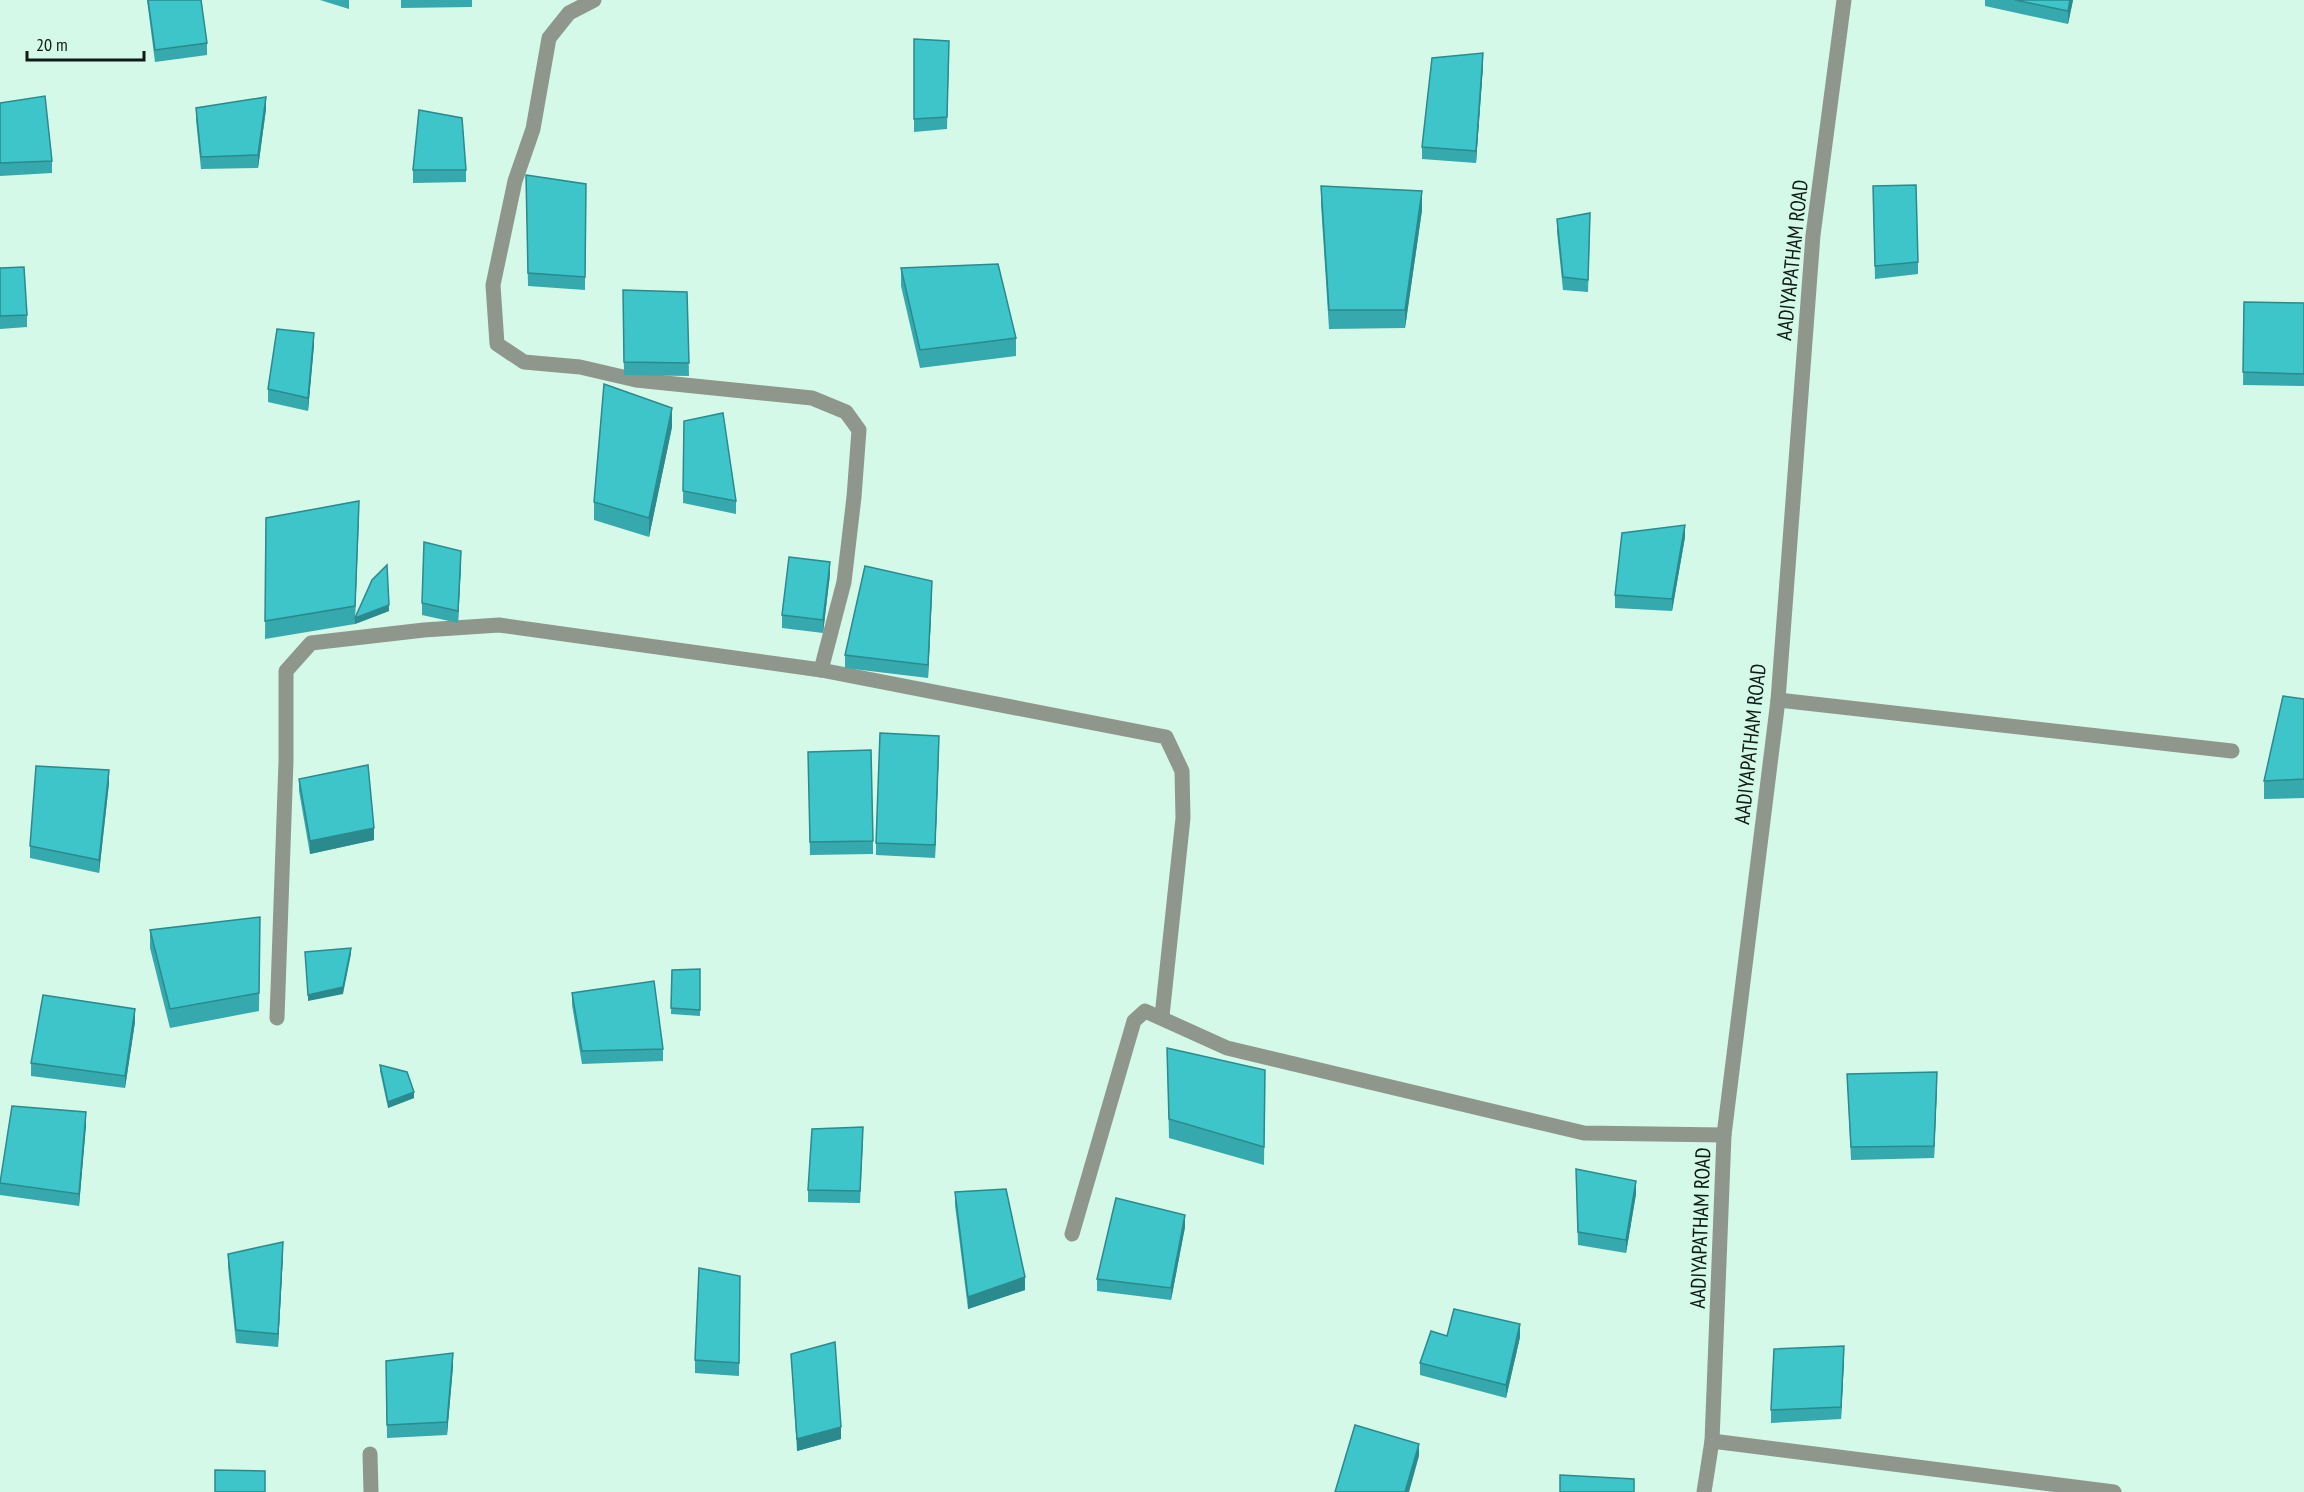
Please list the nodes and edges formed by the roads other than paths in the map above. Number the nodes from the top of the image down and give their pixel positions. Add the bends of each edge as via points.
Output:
1 (594, 0) edge
2 (1844, 0) edge
3 (821, 669) junction
4 (1778, 700) junction
5 (2232, 751) dead end
6 (1161, 1016) junction
7 (277, 1018) dead end
8 (1725, 1136) junction
9 (1072, 1233) dead end
10 (1712, 1441) junction
11 (370, 1454) dead end
12 (371, 1492) edge
13 (1704, 1492) edge
14 (2114, 1492) edge

1 - 3 street via 569,13 549,38 533,129 515,181 493,285 497,344 524,362 580,367 636,380 812,398 846,412 859,430 854,497 844,582
2 - 4 street, AADIYAPATHAM ROAD via 1813,236
3 - 6 street via 1166,737 1182,771 1183,818
3 - 7 street via 499,626 311,643 286,672
4 - 5 street
4 - 8 street, AADIYAPATHAM ROAD
6 - 8 street via 1227,1048 1584,1133
6 - 9 street via 1145,1011 1134,1021
8 - 10 street, AADIYAPATHAM ROAD
10 - 13 street, AADIYAPATHAM ROAD
10 - 14 street
11 - 12 street

